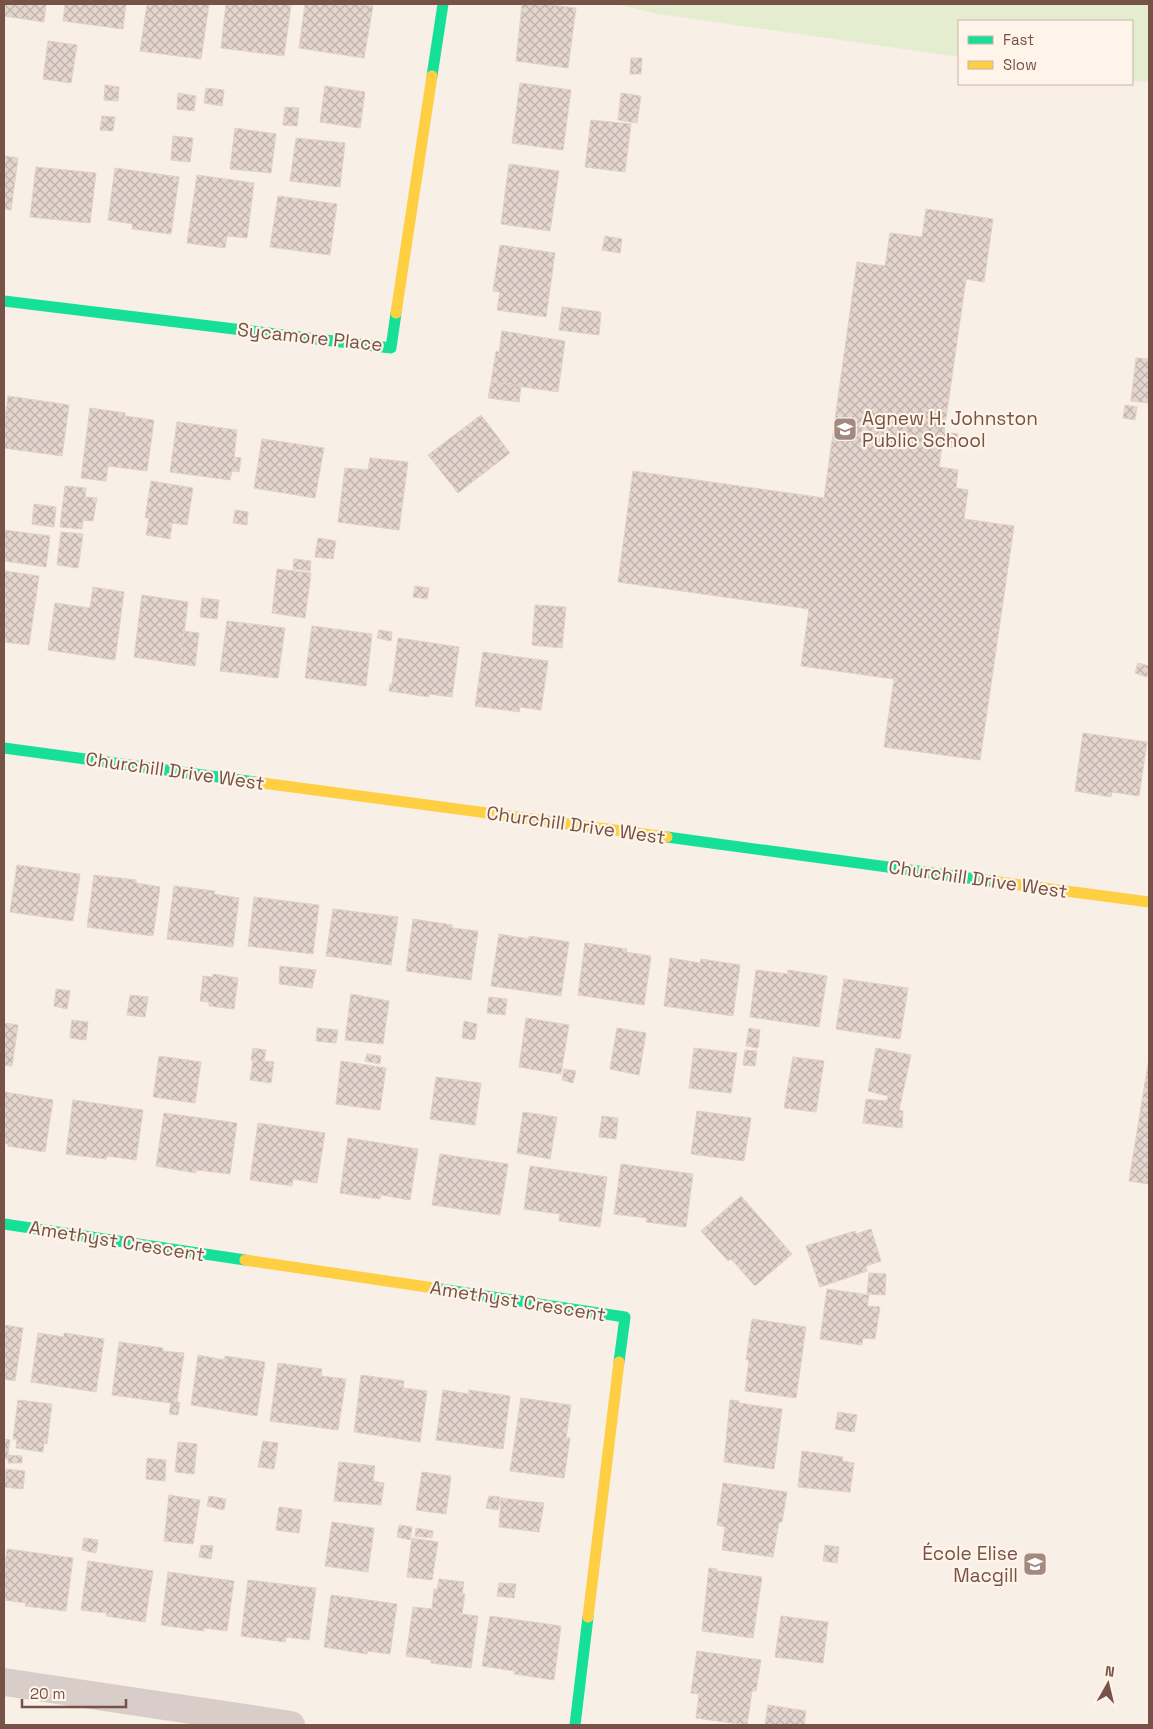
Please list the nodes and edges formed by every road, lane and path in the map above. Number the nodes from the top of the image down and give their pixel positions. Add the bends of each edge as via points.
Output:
1 (443, 4) edge
2 (4, 302) edge
3 (4, 748) edge
4 (1149, 902) edge
5 (4, 1224) edge
6 (4, 1682) edge
7 (291, 1725) edge
8 (575, 1725) edge

1 - 2 street, Sycamore Place via 391,348
3 - 4 street, Churchill Drive West
5 - 8 street, Amethyst Crescent via 625,1317
6 - 7 street

